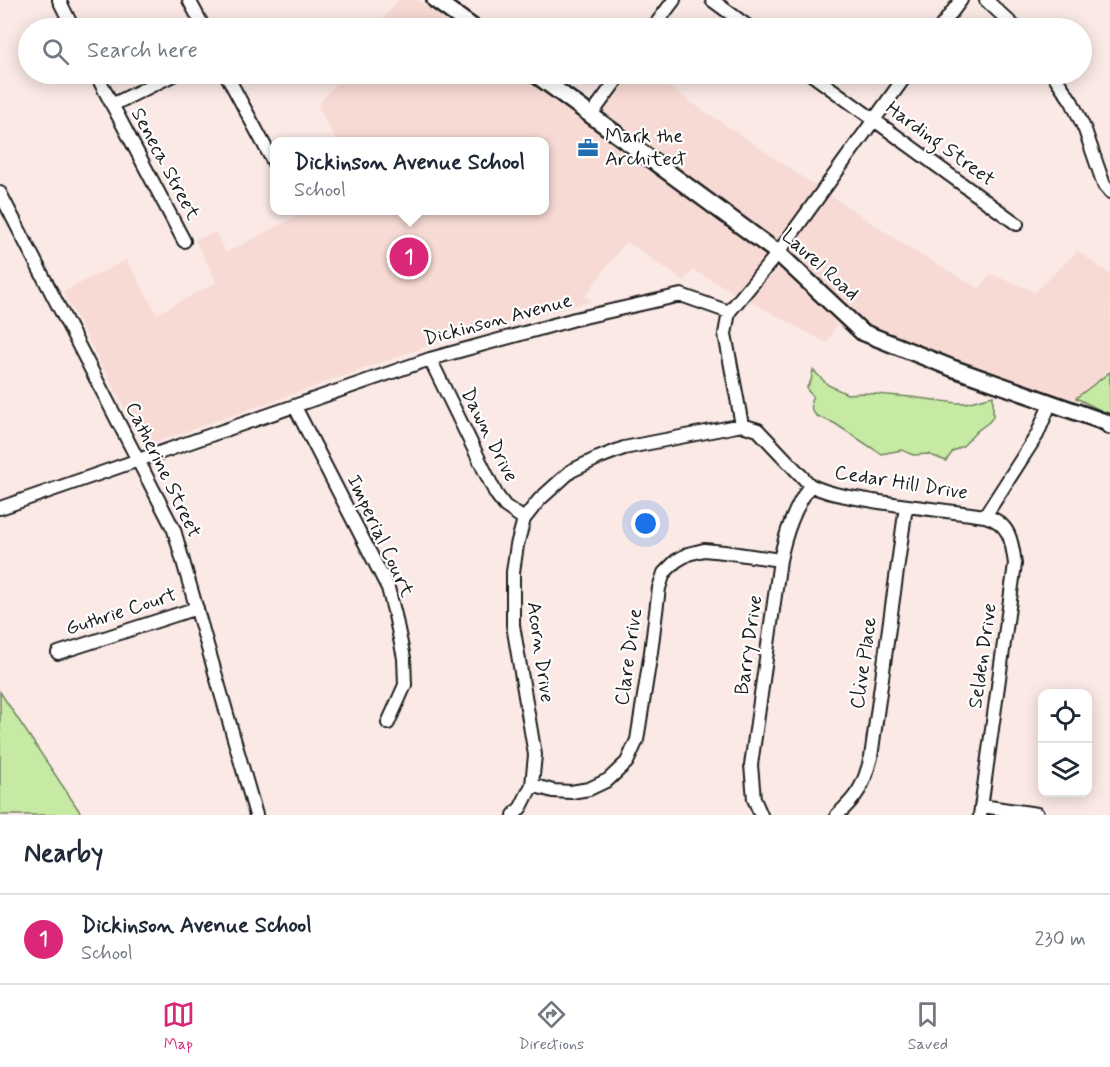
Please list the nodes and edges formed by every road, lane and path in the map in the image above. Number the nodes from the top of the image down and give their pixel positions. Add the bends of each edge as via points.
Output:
1 (59, 0) edge
2 (189, 0) edge
3 (435, 0) edge
4 (674, 0) edge
5 (712, 0) edge
6 (962, 0) edge
7 (986, 0) edge
8 (68, 18) edge
9 (199, 18) edge
10 (460, 18) edge
11 (660, 18) edge
12 (736, 18) edge
13 (948, 18) edge
14 (1005, 18) edge
15 (101, 84) edge
16 (155, 84) edge
17 (231, 84) edge
18 (549, 84) edge
19 (614, 84) edge
20 (825, 84) edge
21 (900, 84) edge
22 (1060, 84) edge
23 (112, 105) junction
24 (591, 115) junction
25 (874, 120) junction
26 (270, 156) edge
27 (1110, 192) edge
28 (0, 193) edge
29 (1017, 224) dead end
30 (184, 241) dead end
31 (778, 253) junction
32 (729, 312) junction
33 (430, 359) junction
34 (1050, 404) junction
35 (295, 407) junction
36 (742, 425) junction
37 (1110, 426) edge
38 (139, 460) junction
39 (810, 485) junction
40 (906, 506) junction
41 (0, 508) edge
42 (985, 516) junction
43 (525, 519) junction
44 (780, 560) junction
45 (197, 608) junction
46 (58, 653) dead end
47 (388, 723) dead end
48 (532, 784) junction
49 (981, 811) edge
50 (1037, 814) edge
51 (256, 815) edge
52 (514, 815) edge
53 (761, 815) edge
54 (837, 815) edge

1 - 8 street
2 - 9 street
3 - 10 main road
4 - 11 street
5 - 12 street
6 - 13 street
7 - 14 street
15 - 23 street, Seneca Street
16 - 23 street
17 - 26 street
18 - 24 main road, Laurel Road
19 - 24 street
20 - 25 street, Harding Street
21 - 25 street
22 - 27 street via 1072,102
23 - 30 street, Seneca Street
24 - 31 main road, Laurel Road
25 - 29 street, Harding Street
25 - 31 street
28 - 38 street, Catherine Street
31 - 32 street
31 - 34 main road, Laurel Road via 862,332
32 - 33 street, Dickinson Avenue via 681,295 593,314
32 - 36 street via 725,334
33 - 35 street, Dickinson Avenue
33 - 43 street, Dawn Drive via 496,494 505,506
34 - 37 main road, Laurel Road
34 - 42 street, Cedar Hill Drive via 1037,435
35 - 38 street, Dickinson Avenue
35 - 47 street, Imperial Court via 388,588 404,658 405,685
36 - 39 street, Cedar Hill Drive via 758,430
36 - 43 street, Acorn Drive via 624,448 598,458 571,471 539,500
38 - 41 street, Dickinson Avenue
38 - 45 street, Catherine Street via 174,530
39 - 40 street, Cedar Hill Drive via 833,494
39 - 44 street, Barry Drive via 785,536
40 - 42 street, Cedar Hill Drive
40 - 54 street, Clive Place via 866,778
42 - 49 street, Selden Drive via 997,519 1009,535 1015,564
43 - 48 street, Acorn Drive via 513,572 513,625 535,755
44 - 48 street, Clare Drive via 704,550 676,561 664,573 659,588 636,740 627,762 608,780 589,789 553,791
44 - 53 street, Barry Drive via 751,765 754,799
45 - 46 street, Guthrie Court
45 - 51 street, Catherine Street
48 - 52 street, Acorn Drive
49 - 50 street

